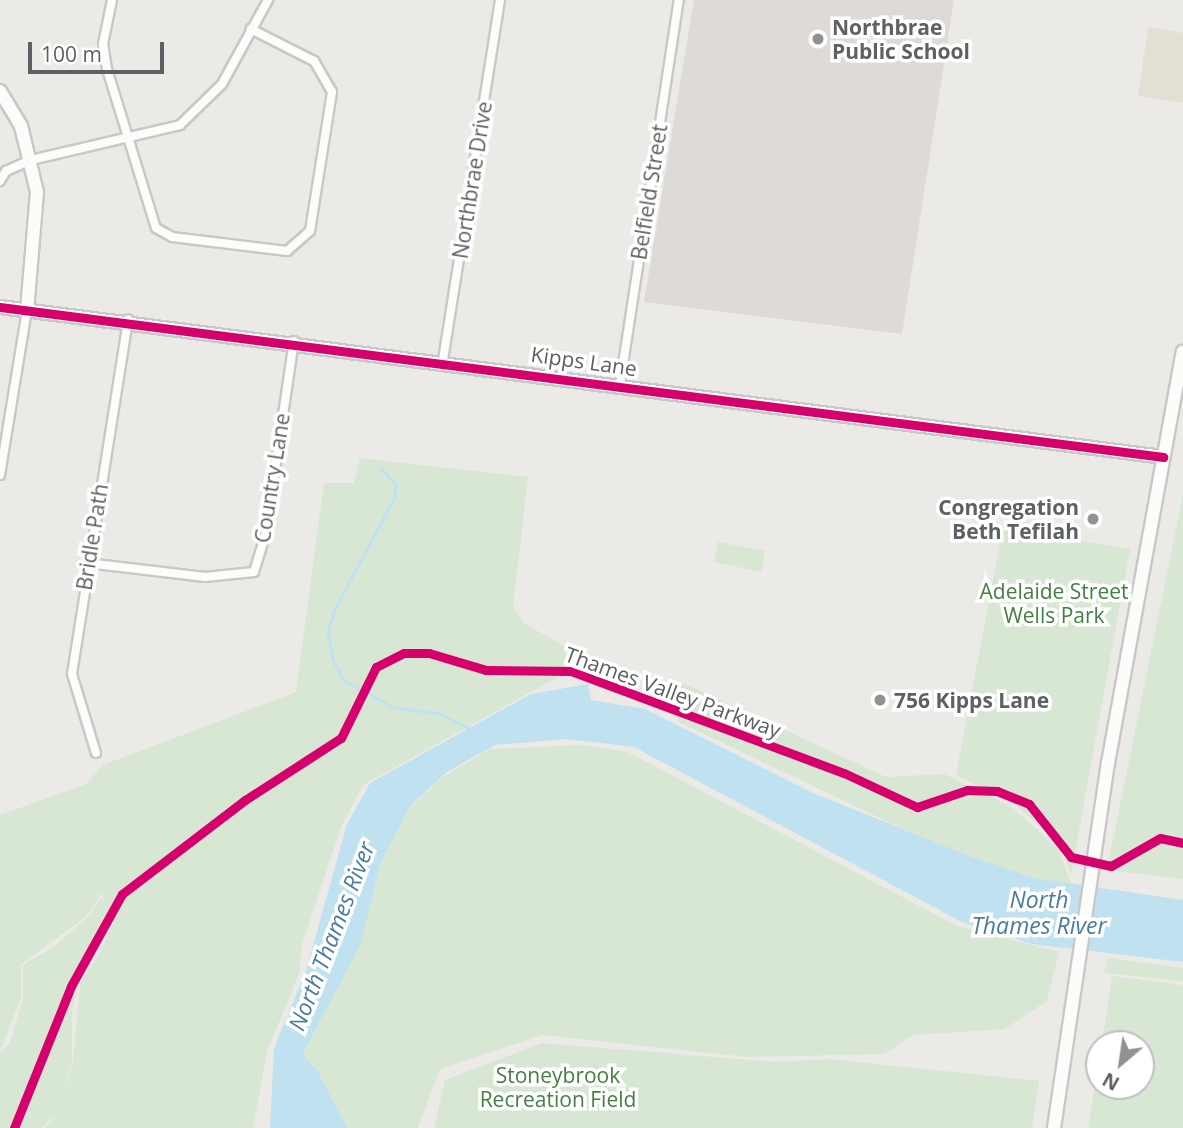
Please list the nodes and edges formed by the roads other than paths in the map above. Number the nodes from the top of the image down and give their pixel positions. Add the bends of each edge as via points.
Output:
1 (112, 0) edge
2 (268, 0) edge
3 (500, 0) edge
4 (679, 0) edge
5 (251, 29) junction
6 (0, 91) edge
7 (125, 139) junction
8 (32, 160) junction
9 (0, 181) edge
10 (0, 307) edge
11 (27, 310) junction
12 (128, 319) junction
13 (294, 341) junction
14 (1183, 352) edge
15 (443, 360) junction
16 (620, 384) junction
17 (1163, 457) junction
18 (0, 475) edge
19 (87, 563) junction
20 (96, 753) dead end
21 (1054, 1128) edge

1 - 7 street via 103,44
2 - 5 street
3 - 15 street, Northbrae Drive
4 - 16 street, Belfield Street
5 - 7 street via 205,106 180,125
5 - 7 street via 314,61 332,92 310,231 303,242 287,251 172,237 156,228
6 - 8 street
7 - 8 street
8 - 9 street via 6,171
8 - 11 street via 37,223
10 - 11 street, Kipps Lane
11 - 12 street, Kipps Lane
11 - 18 street
12 - 13 street, Kipps Lane
12 - 19 street, Bridle Path
13 - 15 street, Kipps Lane
13 - 19 street, Country Lane via 265,537 254,572 205,577
14 - 17 street
15 - 16 street, Kipps Lane
16 - 17 street, Kipps Lane
17 - 21 street via 1097,841
19 - 20 street, Bridle Path via 72,680

